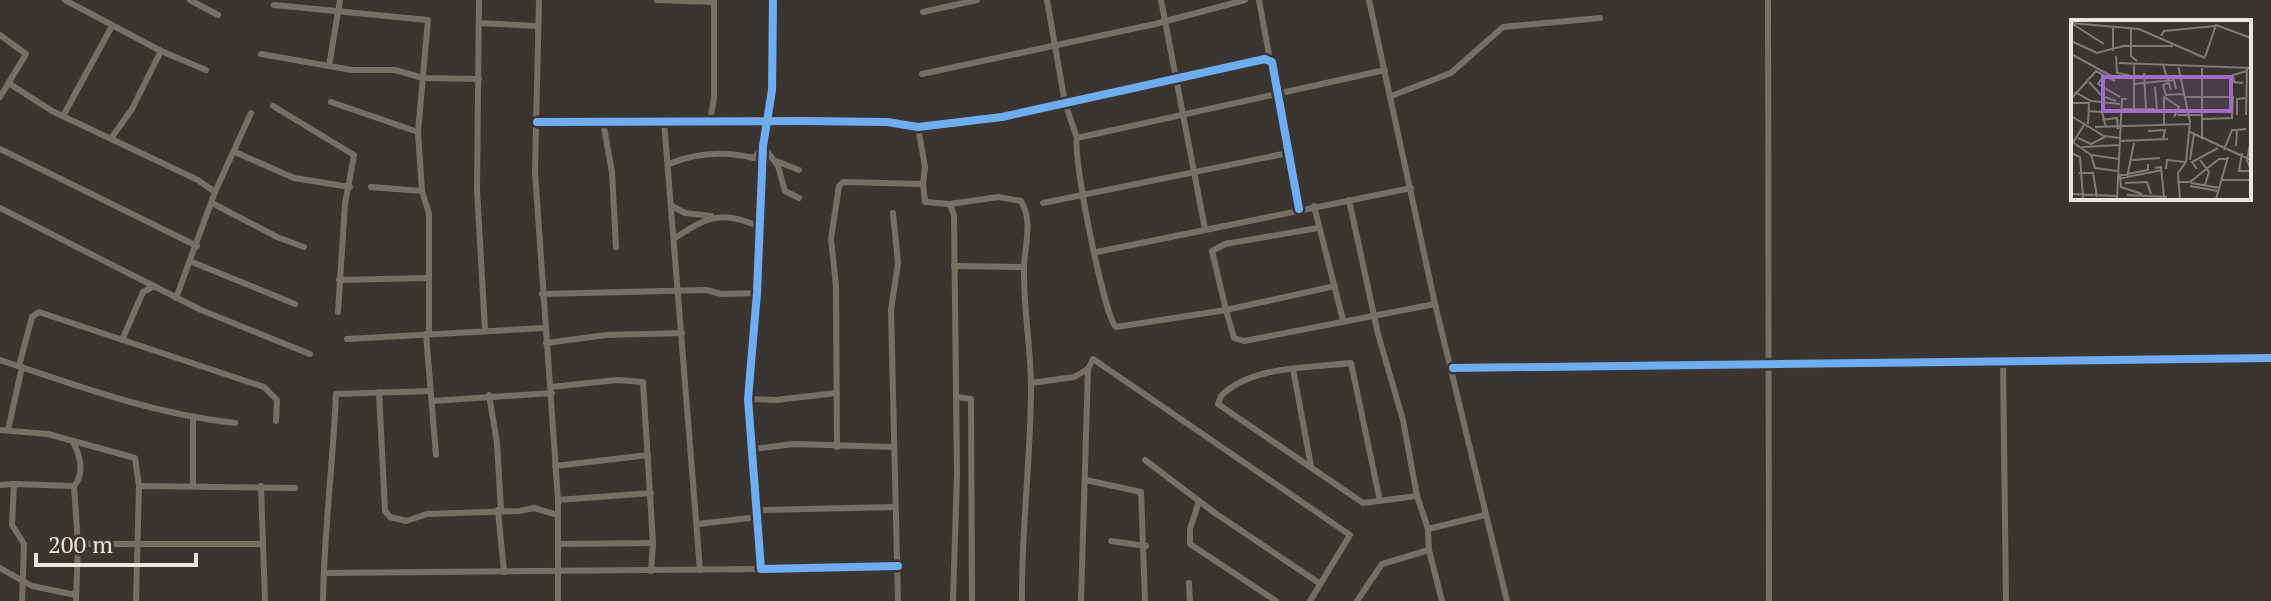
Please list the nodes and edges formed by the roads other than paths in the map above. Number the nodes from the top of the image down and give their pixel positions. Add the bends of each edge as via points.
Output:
1 (65, 0) edge
2 (190, 0) edge
3 (340, 0) edge
4 (479, 0) edge
5 (539, 0) edge
6 (657, 0) edge
7 (773, 0) edge
8 (977, 0) edge
9 (1047, 0) edge
10 (1161, 0) edge
11 (1245, 0) edge
12 (1259, 0) edge
13 (1369, 0) edge
14 (1768, 0) edge
15 (714, 1) edge
16 (274, 5) dead end
17 (339, 10) junction
18 (923, 12) dead end
19 (218, 15) dead end
20 (1600, 18) dead end
21 (1166, 21) junction
22 (479, 23) junction
23 (112, 26) junction
24 (538, 26) junction
25 (0, 35) edge
26 (1055, 45) junction
27 (161, 51) junction
28 (261, 54) dead end
29 (1270, 60) junction
30 (329, 66) junction
31 (206, 70) dead end
32 (1385, 70) junction
33 (922, 74) dead end
34 (423, 78) junction
35 (479, 79) junction
36 (1176, 79) junction
37 (10, 84) junction
38 (1278, 92) junction
39 (1391, 96) junction
40 (0, 97) edge
41 (331, 102) dead end
42 (1065, 103) junction
43 (273, 106) dead end
44 (251, 113) dead end
45 (1183, 113) junction
46 (63, 116) junction
47 (664, 121) junction
48 (710, 121) junction
49 (767, 121) junction
50 (537, 122) junction
51 (603, 122) junction
52 (918, 127) junction
53 (418, 132) junction
54 (112, 137) junction
55 (1077, 138) junction
56 (763, 146) junction
57 (0, 149) edge
58 (235, 152) junction
59 (1288, 153) junction
60 (773, 158) junction
61 (669, 164) junction
62 (799, 170) dead end
63 (1193, 170) junction
64 (923, 184) junction
65 (350, 187) junction
66 (371, 187) dead end
67 (1411, 188) junction
68 (422, 191) junction
69 (215, 192) junction
70 (1082, 193) junction
71 (799, 198) dead end
72 (1349, 200) junction
73 (212, 203) junction
74 (1043, 203) dead end
75 (950, 204) junction
76 (672, 206) junction
77 (1314, 206) junction
78 (0, 208) edge
79 (1299, 209) junction
80 (893, 213) dead end
81 (714, 217) junction
82 (760, 227) junction
83 (1318, 228) junction
84 (1205, 229) junction
85 (675, 238) junction
86 (197, 246) junction
87 (304, 247) dead end
88 (616, 247) dead end
89 (1097, 252) junction
90 (192, 262) junction
91 (954, 266) junction
92 (1024, 267) junction
93 (426, 278) junction
94 (339, 280) junction
95 (154, 286) junction
96 (1335, 286) junction
97 (678, 291) junction
98 (757, 293) junction
99 (542, 294) junction
100 (176, 298) junction
101 (295, 304) dead end
102 (1435, 304) junction
103 (1226, 310) junction
104 (338, 312) dead end
105 (1375, 313) junction
106 (1343, 320) junction
107 (544, 328) junction
108 (485, 330) junction
109 (682, 333) junction
110 (427, 334) junction
111 (347, 339) dead end
112 (122, 340) junction
113 (546, 343) junction
114 (310, 354) dead end
115 (2271, 358) edge
116 (0, 360) edge
117 (2003, 361) junction
118 (1770, 363) junction
119 (20, 367) junction
120 (1453, 368) junction
121 (1088, 369) junction
122 (1293, 369) junction
123 (1031, 383) junction
124 (552, 390) junction
125 (430, 391) junction
126 (379, 392) junction
127 (837, 393) junction
128 (489, 395) junction
129 (956, 397) junction
130 (748, 399) junction
131 (432, 401) junction
132 (193, 418) junction
133 (276, 421) dead end
134 (235, 423) dead end
135 (4, 430) edge
136 (73, 442) junction
137 (837, 447) junction
138 (894, 447) junction
139 (753, 449) junction
140 (436, 455) dead end
141 (648, 455) junction
142 (1145, 460) dead end
143 (555, 466) junction
144 (1311, 466) junction
145 (1086, 480) junction
146 (14, 484) junction
147 (193, 484) junction
148 (0, 485) edge
149 (74, 486) junction
150 (139, 486) junction
151 (261, 486) junction
152 (295, 488) dead end
153 (651, 493) junction
154 (1417, 496) junction
155 (558, 500) junction
156 (1199, 501) junction
157 (1380, 501) junction
158 (895, 507) junction
159 (500, 510) junction
160 (757, 513) junction
161 (558, 515) junction
162 (1485, 515) junction
163 (698, 524) junction
164 (1428, 529) junction
165 (1111, 541) dead end
166 (137, 543) junction
167 (653, 543) junction
168 (78, 544) junction
169 (263, 544) junction
170 (560, 544) junction
171 (1146, 546) junction
172 (1429, 550) junction
173 (898, 566) junction
174 (0, 568) edge
175 (761, 569) junction
176 (700, 570) junction
177 (651, 571) junction
178 (504, 572) junction
179 (558, 572) junction
180 (324, 573) junction
181 (21, 577) junction
182 (1189, 583) dead end
183 (1319, 583) junction
184 (76, 598) edge
185 (22, 601) edge
186 (136, 601) edge
187 (265, 601) edge
188 (323, 601) edge
189 (558, 601) edge
190 (898, 601) edge
191 (953, 601) edge
192 (972, 601) edge
193 (1022, 601) edge
194 (1081, 601) edge
195 (1145, 601) edge
196 (1190, 601) edge
197 (1276, 601) edge
198 (1310, 601) edge
199 (1357, 601) edge
200 (1442, 601) edge
201 (1507, 601) edge
202 (1769, 601) edge
203 (2006, 601) edge

1 - 23 street
2 - 19 street
3 - 17 street
4 - 22 street
5 - 24 street
6 - 15 street
7 - 49 street
8 - 18 street
9 - 26 street
10 - 21 street
11 - 21 street
12 - 29 street
13 - 32 street
14 - 118 street
15 - 48 street
16 - 17 street
17 - 30 street
17 - 34 street via 428,20
20 - 39 street via 1503,27 1451,73
21 - 26 street
21 - 36 street
22 - 24 street
22 - 35 street
23 - 27 street
23 - 46 street
24 - 50 street
25 - 37 street via 26,54
26 - 33 street
26 - 42 street
27 - 31 street
27 - 54 street
28 - 30 street
29 - 36 street
29 - 38 street
30 - 34 street via 395,70
32 - 38 street
32 - 39 street
34 - 35 street
34 - 53 street
35 - 108 street via 477,189
36 - 42 street
36 - 45 street
37 - 40 street
37 - 46 street
38 - 45 street
38 - 59 street
39 - 67 street
41 - 53 street
42 - 52 street
42 - 55 street
43 - 65 street via 352,152
44 - 58 street
45 - 55 street
45 - 63 street
46 - 54 street
47 - 48 street
47 - 51 street
47 - 61 street
48 - 49 street
49 - 52 street
49 - 56 street
50 - 51 street
50 - 99 street
51 - 88 street
52 - 64 street
53 - 68 street
54 - 69 street
55 - 70 street
56 - 60 street
56 - 61 street via 754,158 729,152
56 - 82 street
57 - 86 street
58 - 65 street via 294,178
58 - 69 street
59 - 63 street
59 - 79 street
60 - 62 street
60 - 71 street via 785,191
61 - 76 street
63 - 70 street
63 - 84 street
64 - 75 street via 925,202
64 - 127 street via 839,186 831,239
65 - 94 street
66 - 68 street
67 - 72 street
67 - 102 street
68 - 93 street via 429,214
69 - 73 street
70 - 74 street
70 - 89 street
72 - 77 street
72 - 105 street
73 - 86 street
73 - 87 street
75 - 91 street
75 - 92 street via 998,197 1021,201 1027,219
76 - 81 street
76 - 85 street
77 - 79 street
77 - 83 street
78 - 95 street
79 - 84 street
80 - 138 street via 898,263 891,310
81 - 82 street via 738,218
81 - 85 street
82 - 98 street
83 - 96 street
83 - 103 street via 1225,244 1212,251
84 - 89 street
85 - 97 street
86 - 90 street
89 - 103 street via 1109,319 1116,327
90 - 100 street
90 - 101 street
91 - 92 street
91 - 129 street
92 - 123 street
93 - 94 street
93 - 110 street
94 - 104 street
95 - 100 street
95 - 112 street via 143,292
96 - 103 street
96 - 106 street
97 - 98 street
97 - 99 street
97 - 109 street
98 - 130 street
99 - 107 street
100 - 114 street
102 - 105 street
102 - 120 street
103 - 106 street via 1234,338 1244,341
105 - 106 street
105 - 154 street
107 - 108 street
107 - 113 street
108 - 110 street
109 - 113 street
109 - 163 street
110 - 111 street
110 - 125 street
112 - 119 street via 39,312 32,317
112 - 133 street via 270,390 277,400
113 - 124 street
115 - 117 street
116 - 119 street
117 - 118 street
117 - 203 street
118 - 120 street
118 - 202 street
119 - 132 street via 123,402
119 - 135 street
120 - 162 street
121 - 123 street via 1074,377
121 - 145 street
121 - 183 street via 1096,359 1350,535
122 - 144 street
122 - 144 street via 1233,386 1218,404
122 - 157 street via 1351,363
123 - 193 street
124 - 128 street
124 - 141 street via 617,380 643,382
124 - 143 street
125 - 126 street
125 - 131 street
126 - 159 street via 387,515 406,521 427,514
126 - 180 street via 336,394
127 - 130 street
127 - 137 street
128 - 131 street
128 - 159 street
129 - 191 street
129 - 192 street via 971,399
130 - 139 street
131 - 140 street
132 - 134 street
132 - 147 street
135 - 136 street
136 - 149 street via 80,464
136 - 150 street via 135,458
137 - 138 street
137 - 139 street via 794,444
138 - 158 street
139 - 160 street
141 - 143 street
141 - 153 street
142 - 156 street
143 - 155 street
144 - 157 street via 1363,503
145 - 171 street via 1141,492
145 - 194 street
146 - 148 street
146 - 149 street
146 - 181 street via 12,525 24,544
147 - 150 street
147 - 151 street
149 - 168 street
150 - 166 street
151 - 152 street
151 - 169 street
153 - 155 street
153 - 167 street
154 - 157 street
154 - 164 street
155 - 161 street
156 - 183 street
156 - 197 street via 1190,544
158 - 160 street
158 - 173 street
159 - 161 street via 534,508
159 - 178 street
160 - 163 street
160 - 175 street
161 - 170 street
162 - 164 street
162 - 201 street
163 - 176 street
164 - 172 street
165 - 171 street
166 - 168 street
166 - 169 street
166 - 186 street
167 - 170 street
167 - 177 street
168 - 184 street
169 - 187 street
170 - 179 street
171 - 195 street
172 - 199 street via 1382,564
172 - 200 street
173 - 175 street
173 - 190 street
174 - 181 street
175 - 176 street
176 - 177 street
177 - 179 street
178 - 179 street
178 - 180 street
179 - 189 street
180 - 188 street
181 - 184 street via 32,586
181 - 185 street
182 - 196 street
183 - 198 street

